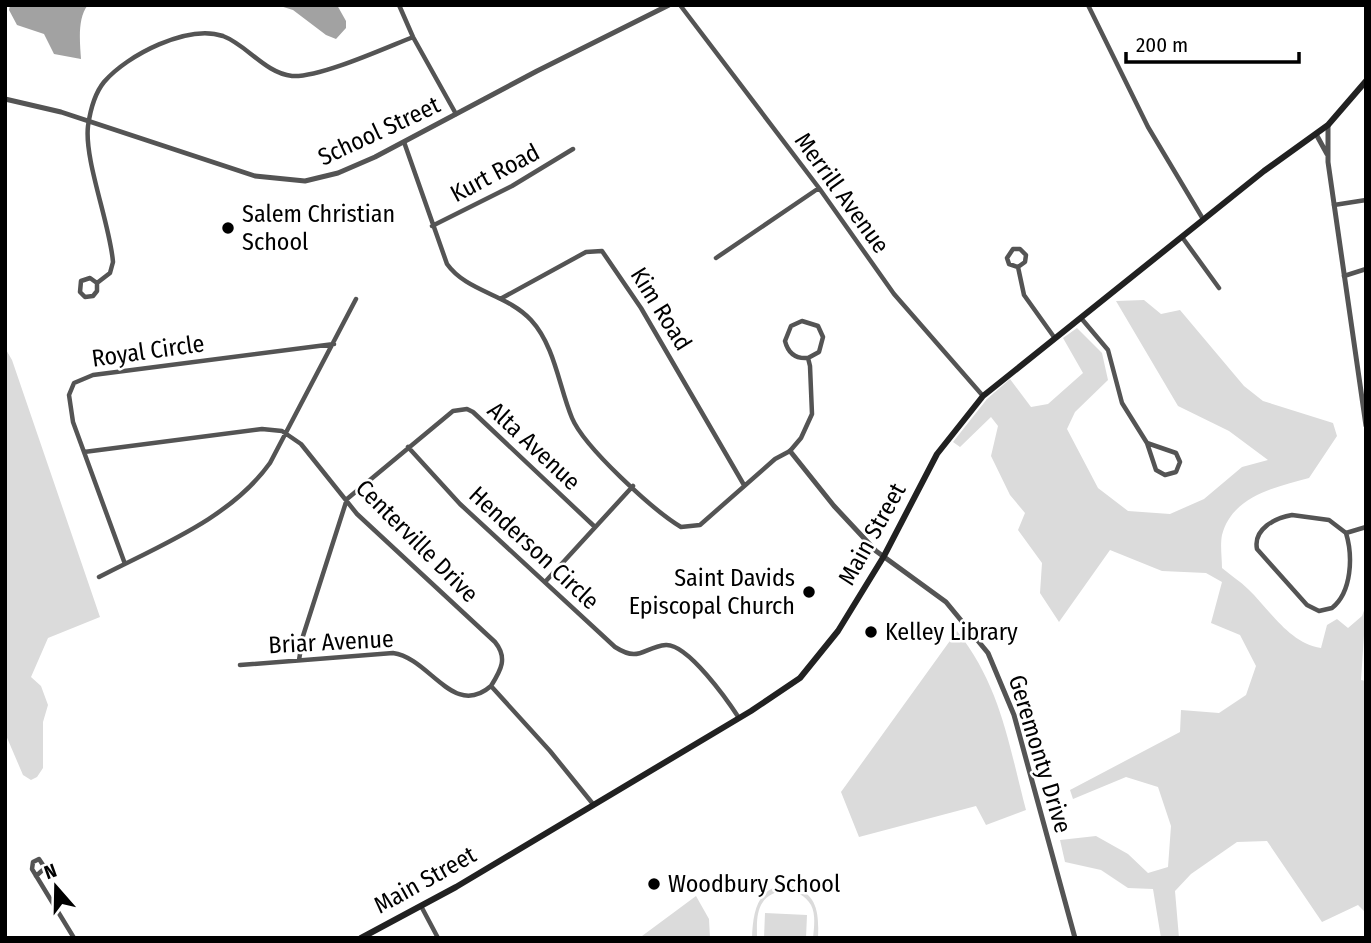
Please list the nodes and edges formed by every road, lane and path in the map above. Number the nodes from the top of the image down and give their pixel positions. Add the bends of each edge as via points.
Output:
1 (399, 5) edge
2 (669, 5) edge
3 (680, 5) edge
4 (1088, 5) edge
5 (413, 37) junction
6 (1366, 81) edge
7 (5, 99) edge
8 (456, 114) junction
9 (89, 121) junction
10 (1328, 125) junction
11 (1316, 134) junction
12 (404, 142) junction
13 (573, 149) dead end
14 (1327, 154) junction
15 (819, 188) junction
16 (1366, 200) edge
17 (1334, 205) junction
18 (1203, 219) junction
19 (432, 226) junction
20 (1181, 236) junction
21 (716, 258) dead end
22 (1018, 267) junction
23 (1366, 269) edge
24 (1343, 277) junction
25 (97, 283) junction
26 (1219, 288) dead end
27 (502, 298) junction
28 (356, 299) dead end
29 (1080, 316) junction
30 (1054, 337) junction
31 (334, 344) junction
32 (808, 358) junction
33 (983, 396) junction
34 (1366, 426) edge
35 (286, 433) junction
36 (1147, 443) junction
37 (408, 447) junction
38 (790, 451) junction
39 (84, 452) junction
40 (744, 485) junction
41 (633, 486) junction
42 (347, 499) junction
43 (595, 527) junction
44 (1366, 527) edge
45 (1346, 533) junction
46 (884, 556) junction
47 (125, 564) junction
48 (99, 577) dead end
49 (545, 582) junction
50 (299, 660) junction
51 (240, 665) dead end
52 (491, 686) junction
53 (739, 718) junction
54 (593, 804) junction
55 (36, 876) dead end
56 (421, 906) junction
57 (74, 938) edge
58 (361, 938) edge
59 (439, 938) edge
60 (1075, 938) edge

1 - 5 street
2 - 8 street, School Street
3 - 15 street, Merrill Avenue
4 - 18 street via 1148,127
5 - 8 street
5 - 9 street via 292,76 276,71 222,36 186,33 112,74 98,91
6 - 10 main road, Main Street
7 - 9 street, School Street
8 - 12 street, School Street
9 - 12 street, School Street via 236,171 282,181 328,177
9 - 25 street via 113,259 110,273
10 - 11 main road, Main Street
10 - 14 street
11 - 14 street
11 - 18 main road, Main Street
12 - 19 street
13 - 19 street, Kurt Road
14 - 17 street
15 - 21 street
15 - 33 street, Merrill Avenue via 894,294
16 - 17 street
17 - 24 street
18 - 20 main road, Main Street
19 - 27 street via 451,270
20 - 26 street
20 - 29 main road, Main Street
22 - 22 street via 1026,256 1020,248 1013,248 1007,262
22 - 30 street via 1024,295
23 - 24 street
24 - 34 street
25 - 25 street via 84,279 80,292 93,296
27 - 40 street, Kim Road via 586,252 602,251 641,308
27 - 41 street via 524,313 541,334 580,435
28 - 31 street
29 - 30 main road, Main Street
29 - 36 street via 1108,350 1122,403
30 - 33 main road, Main Street
31 - 35 street
31 - 39 street, Royal Circle via 80,379 70,389 69,402
32 - 32 street via 793,355 785,341 789,329 802,321 818,326 824,337 819,352
32 - 38 street via 811,420
33 - 46 main road, Main Street via 937,454
35 - 39 street via 254,429
35 - 42 street, Centerville Drive via 306,449
35 - 47 street via 270,464 245,495
36 - 36 street via 1176,453 1180,462 1176,472 1167,476 1158,472
37 - 42 street, Alta Avenue
37 - 43 street, Alta Avenue via 453,411 467,409
37 - 49 street, Henderson Circle via 460,504
38 - 40 street
38 - 46 street, Geremonty Drive via 834,506
39 - 47 street, Royal Circle
40 - 41 street via 707,519 687,528 676,524
41 - 43 street
42 - 50 street
42 - 52 street, Centerville Drive via 422,578 495,642 503,663
43 - 49 street
44 - 45 street
45 - 45 street via 1329,520 1292,515 1266,526 1255,545 1303,601 1323,611 1342,596 1350,561
46 - 53 main road, Main Street via 814,664 790,686
46 - 60 street, Geremonty Drive via 956,612 998,670
47 - 48 street
49 - 53 street, Henderson Circle via 626,654 640,655 665,645 678,648
50 - 51 street, Briar Avenue
50 - 52 street, Briar Avenue via 398,654 416,660 446,688 462,696 474,697
52 - 54 street
53 - 54 main road, Main Street
54 - 56 main road, Main Street
55 - 57 street
56 - 58 main road, Main Street
56 - 59 street

